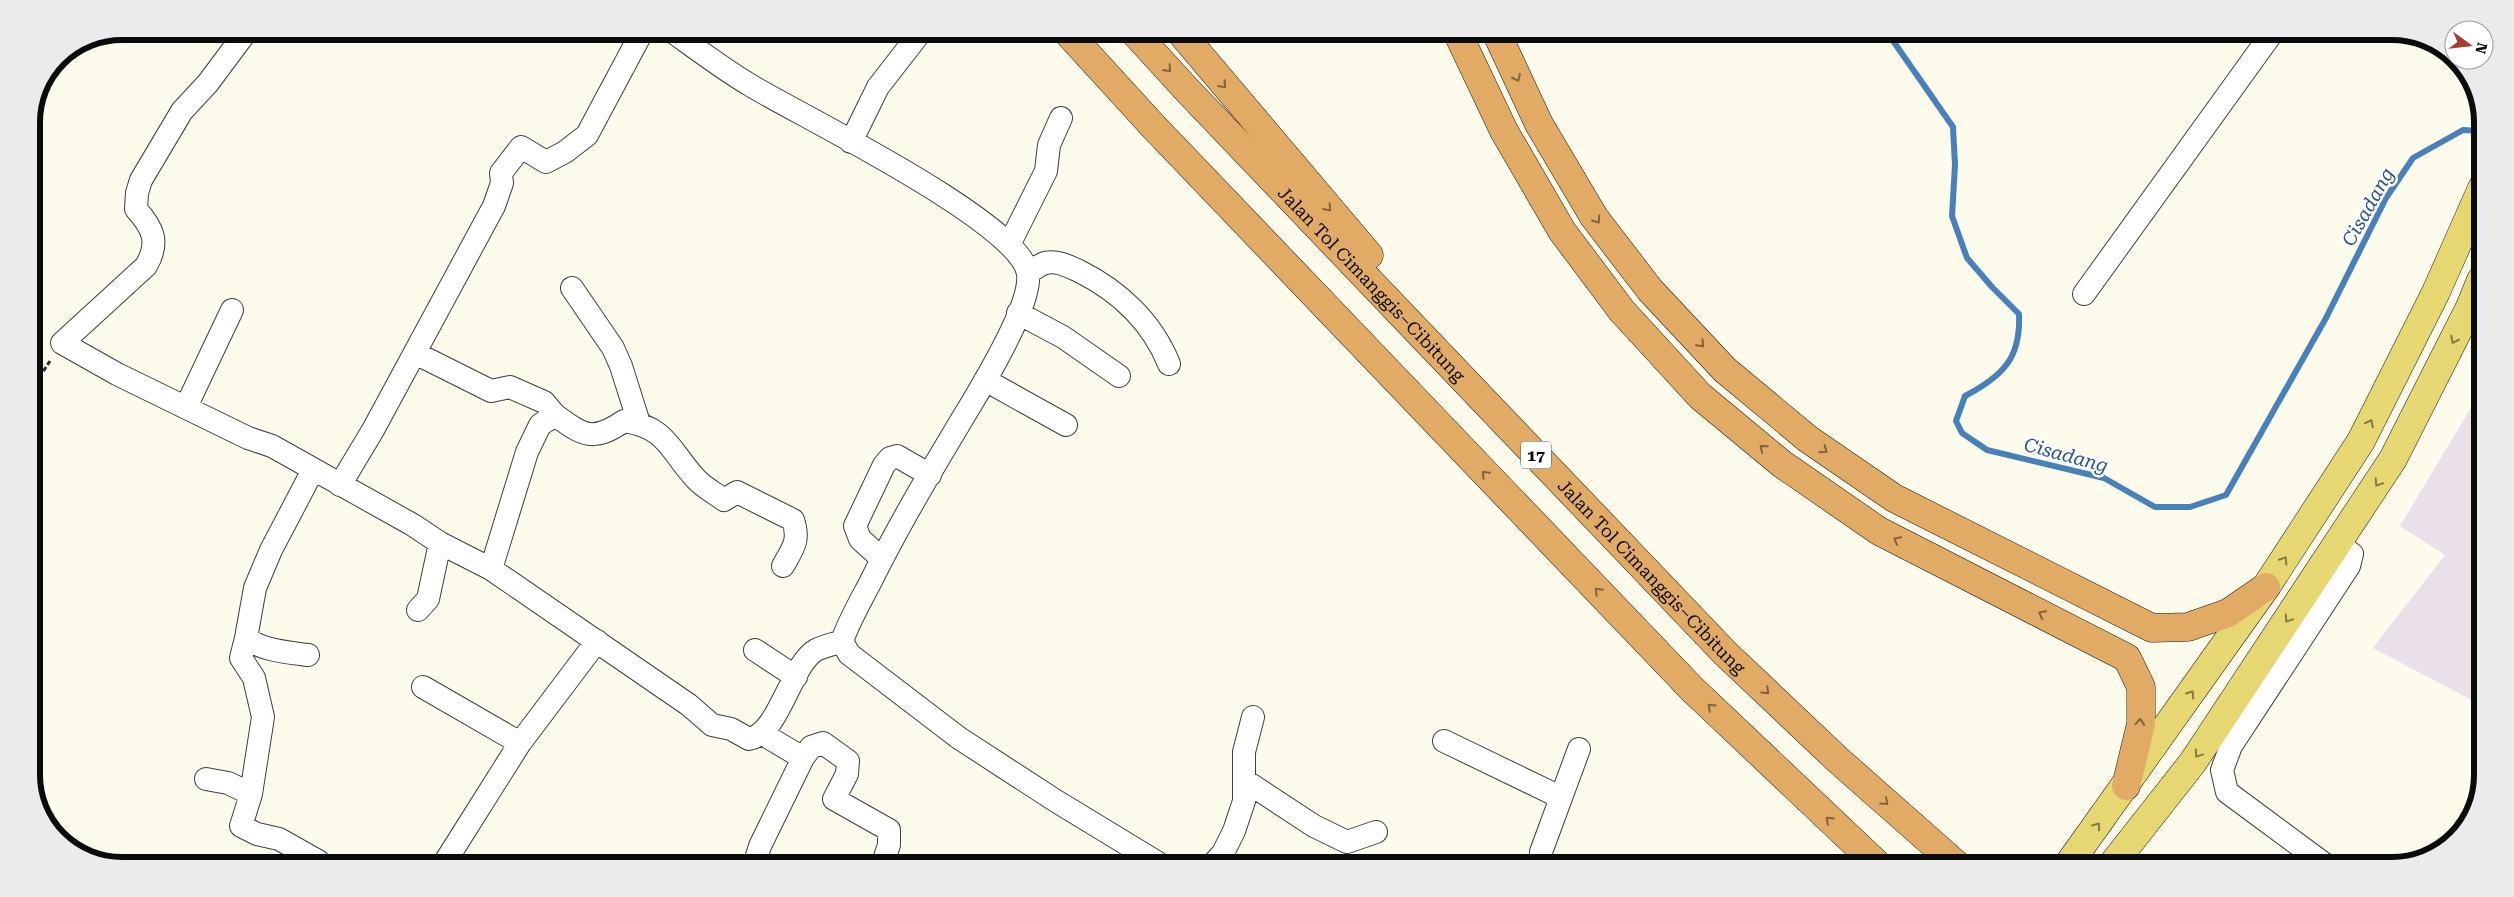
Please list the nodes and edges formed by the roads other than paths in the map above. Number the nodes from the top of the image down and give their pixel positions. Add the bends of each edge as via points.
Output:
1 (240, 40) edge
2 (638, 40) edge
3 (684, 40) edge
4 (915, 40) edge
5 (1074, 40) edge
6 (1143, 40) edge
7 (1187, 40) edge
8 (1461, 40) edge
9 (1500, 40) edge
10 (2267, 40) edge
11 (1061, 118) dead end
12 (851, 142) junction
13 (2474, 206) edge
14 (1010, 243) junction
15 (1028, 273) junction
16 (572, 288) dead end
17 (2084, 294) dead end
18 (2474, 299) edge
19 (232, 310) dead end
20 (1018, 312) junction
21 (414, 353) junction
22 (1169, 364) dead end
23 (1119, 376) dead end
24 (985, 380) junction
25 (186, 407) junction
26 (555, 415) junction
27 (639, 423) junction
28 (1066, 425) dead end
29 (313, 470) junction
30 (930, 475) junction
31 (340, 485) junction
32 (1570, 490) junction
33 (440, 543) junction
34 (2338, 544) junction
35 (882, 559) junction
36 (783, 566) dead end
37 (490, 569) junction
38 (2266, 587) junction
39 (418, 610) dead end
40 (246, 638) junction
41 (597, 640) junction
42 (842, 641) junction
43 (755, 650) dead end
44 (308, 655) dead end
45 (796, 677) junction
46 (424, 687) dead end
47 (1253, 717) dead end
48 (761, 733) junction
49 (1444, 741) dead end
50 (520, 743) junction
51 (1579, 749) dead end
52 (803, 758) junction
53 (206, 779) dead end
54 (1244, 780) junction
55 (2126, 786) junction
56 (250, 794) junction
57 (1560, 797) junction
58 (1376, 832) dead end
59 (310, 857) edge
60 (449, 857) edge
61 (757, 857) edge
62 (884, 857) edge
63 (1148, 857) edge
64 (1219, 857) edge
65 (1541, 857) edge
66 (1870, 857) edge
67 (1947, 857) edge
68 (2074, 857) edge
69 (2118, 857) edge
70 (2315, 857) edge

1 - 25 street via 182,111 141,180 136,209 150,225 154,237 146,266 62,343
2 - 21 street via 588,135 546,162 521,146 501,173 502,183 494,206
3 - 12 street via 750,85
4 - 12 street via 878,87
66 -> 5 highway via 1686,682 1187,162
6 -> 32 highway, Jalan Tol Cimanggis–Cibitung / 17
7 -> 32 highway
55 -> 8 highway via 2141,724 2141,687 2127,658 1879,531 1782,464 1700,396 1622,310 1562,231 1504,131
9 -> 38 highway via 1544,132 1594,217 1650,290 1725,370 1808,439 1894,498 2152,628 2188,627 2228,613
10 - 17 street
11 - 14 street via 1050,145 1046,171
12 - 14 street via 942,193
38 -> 13 main road via 2361,441 2436,292
14 - 15 street via 1020,254
15 - 20 street
15 - 22 street via 1044,263 1055,262 1115,292 1139,315 1162,346
16 - 27 street via 621,366
18 -> 34 main road via 2393,459
19 - 25 street
20 - 23 street via 1064,337
20 - 24 street
21 - 26 street via 491,391 510,387 544,402
21 - 31 street
24 - 28 street
24 - 30 street
25 - 29 street via 248,438 272,446
26 - 27 street via 581,434 607,432 624,421
26 - 37 street via 540,426 527,452
27 - 36 street via 667,440 697,480 724,500 737,492 793,520 797,541
29 - 31 street
29 - 40 street via 255,588
30 - 35 street
30 - 35 street via 897,456 884,465 854,526 860,539
31 - 33 street via 414,525
32 -> 67 highway, Jalan Tol Cimanggis–Cibitung / 17 via 1725,653
33 - 37 street
33 - 39 street via 428,598
34 -> 69 main road via 2193,762
34 - 70 street via 2352,554 2349,566 2231,746 2222,770 2227,792
35 - 42 street
37 - 41 street
55 -> 38 main road
40 - 44 street via 268,649
40 - 56 street via 241,658 254,678 263,717
41 - 48 street via 689,705 712,726 731,729 749,739
41 - 50 street
42 - 45 street via 816,650
42 - 63 street via 850,654 959,738
43 - 45 street
45 - 48 street
46 - 50 street
47 - 54 street via 1244,752
48 - 52 street
49 - 57 street
50 - 60 street
51 - 57 street
52 - 61 street
52 - 62 street via 811,748 823,743 848,761 848,774 834,799 889,830 889,845
53 - 56 street via 228,783
54 - 58 street via 1314,826 1347,842
54 - 64 street via 1241,813
68 -> 55 main road
56 - 59 street via 241,826 257,834 280,839
57 - 65 street

